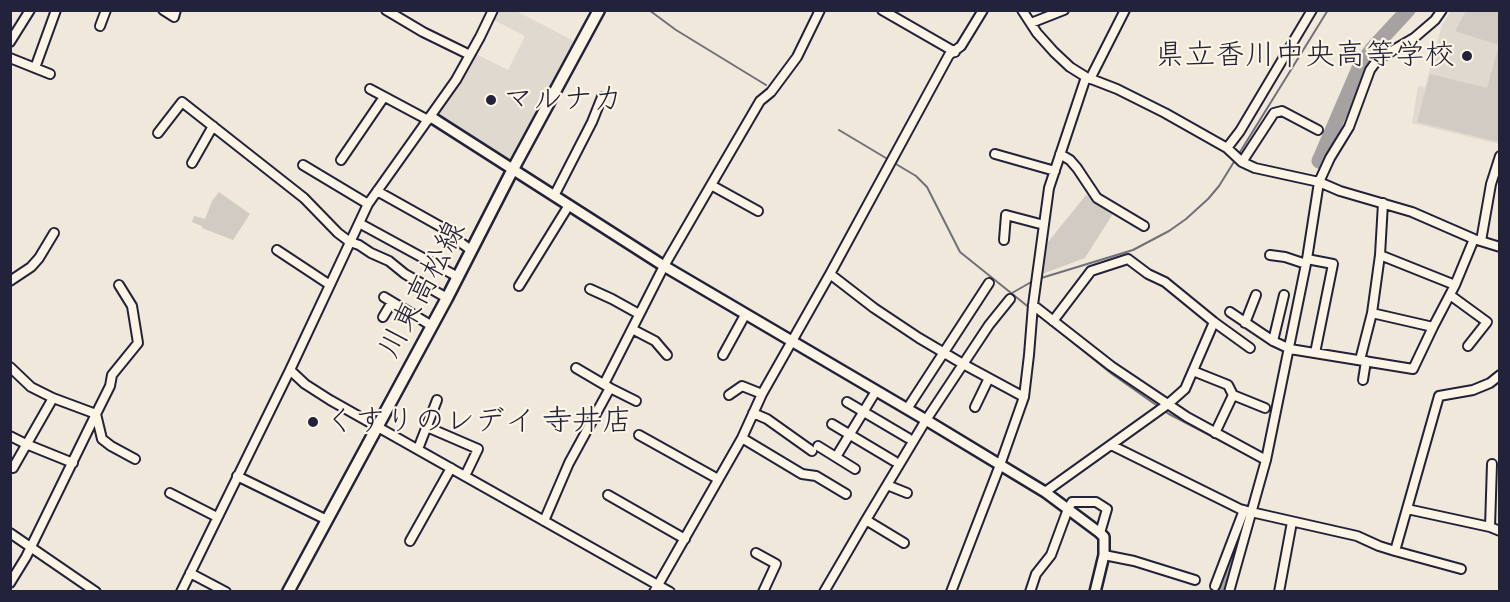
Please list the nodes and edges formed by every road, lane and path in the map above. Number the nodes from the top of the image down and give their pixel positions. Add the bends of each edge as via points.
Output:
1 (30, 10) edge
2 (56, 10) edge
3 (106, 10) edge
4 (163, 10) edge
5 (176, 10) edge
6 (386, 10) edge
7 (493, 10) edge
8 (599, 10) edge
9 (820, 10) edge
10 (882, 10) edge
11 (983, 10) edge
12 (1022, 10) edge
13 (1064, 10) edge
14 (1312, 10) edge
15 (1442, 10) edge
16 (1125, 11) edge
17 (1032, 23) junction
18 (100, 26) dead end
19 (10, 42) edge
20 (955, 52) junction
21 (470, 55) junction
22 (10, 58) edge
23 (35, 68) junction
24 (50, 74) dead end
25 (1088, 78) junction
26 (370, 89) dead end
27 (384, 97) junction
28 (602, 97) dead end
29 (430, 118) junction
30 (213, 126) junction
31 (1318, 130) dead end
32 (158, 133) dead end
33 (1227, 148) junction
34 (995, 154) dead end
35 (1060, 154) junction
36 (1500, 156) edge
37 (341, 159) dead end
38 (1242, 162) junction
39 (192, 163) dead end
40 (303, 165) dead end
41 (513, 169) junction
42 (1054, 171) junction
43 (1319, 182) junction
44 (711, 185) junction
45 (377, 190) junction
46 (554, 196) junction
47 (1383, 203) junction
48 (369, 204) junction
49 (568, 205) junction
50 (758, 211) dead end
51 (359, 223) junction
52 (1044, 225) junction
53 (1144, 226) dead end
54 (54, 233) dead end
55 (1004, 240) dead end
56 (1478, 240) junction
57 (350, 242) junction
58 (1500, 247) edge
59 (277, 250) dead end
60 (471, 250) junction
61 (1270, 255) dead end
62 (1380, 255) junction
63 (1307, 261) junction
64 (664, 266) junction
65 (830, 274) junction
66 (458, 277) junction
67 (10, 281) edge
68 (988, 283) dead end
69 (119, 285) dead end
70 (330, 285) junction
71 (1455, 285) junction
72 (519, 286) dead end
73 (590, 289) dead end
74 (1256, 295) dead end
75 (1284, 295) dead end
76 (1450, 295) junction
77 (384, 297) dead end
78 (447, 298) junction
79 (1010, 299) dead end
80 (392, 302) junction
81 (1033, 306) junction
82 (1230, 312) dead end
83 (639, 314) junction
84 (1372, 314) junction
85 (745, 315) junction
86 (383, 317) dead end
87 (1053, 321) junction
88 (1214, 322) junction
89 (1245, 323) junction
90 (432, 326) junction
91 (1433, 327) junction
92 (632, 329) junction
93 (1273, 341) junction
94 (792, 342) junction
95 (1468, 346) dead end
96 (1250, 348) dead end
97 (1290, 349) junction
98 (943, 353) junction
99 (1315, 353) junction
100 (723, 354) dead end
101 (667, 355) dead end
102 (1363, 361) junction
103 (963, 364) junction
104 (10, 367) edge
105 (576, 368) dead end
106 (290, 370) junction
107 (1193, 371) junction
108 (1500, 375) edge
109 (989, 378) junction
110 (1363, 380) dead end
111 (607, 386) junction
112 (876, 391) junction
113 (762, 394) junction
114 (729, 395) dead end
115 (1233, 395) junction
116 (1024, 397) junction
117 (53, 398) junction
118 (438, 400) dead end
119 (636, 401) dead end
120 (847, 402) dead end
121 (1168, 404) junction
122 (975, 407) dead end
123 (1264, 408) dead end
124 (907, 409) junction
125 (863, 412) junction
126 (753, 413) junction
127 (96, 414) junction
128 (926, 420) junction
129 (832, 424) dead end
130 (378, 426) junction
131 (427, 427) junction
132 (1215, 433) junction
133 (639, 435) dead end
134 (849, 435) junction
135 (10, 436) edge
136 (742, 438) junction
137 (908, 438) dead end
138 (26, 444) junction
139 (1111, 445) junction
140 (418, 449) junction
141 (836, 457) junction
142 (135, 459) dead end
143 (1266, 460) junction
144 (894, 461) dead end
145 (73, 463) junction
146 (1492, 464) dead end
147 (1000, 465) junction
148 (10, 467) edge
149 (451, 468) junction
150 (855, 469) dead end
151 (237, 476) junction
152 (465, 476) junction
153 (718, 479) junction
154 (887, 484) junction
155 (1045, 492) junction
156 (170, 493) dead end
157 (907, 493) dead end
158 (846, 494) dead end
159 (608, 495) dead end
160 (1068, 509) junction
161 (1407, 509) junction
162 (1247, 511) junction
163 (217, 517) junction
164 (327, 520) junction
165 (866, 520) junction
166 (544, 521) junction
167 (1292, 522) junction
168 (1490, 527) junction
169 (1500, 531) edge
170 (10, 533) edge
171 (1100, 533) junction
172 (685, 539) junction
173 (410, 542) dead end
174 (904, 543) dead end
175 (30, 546) junction
176 (1395, 551) junction
177 (756, 553) dead end
178 (1104, 555) junction
179 (1461, 569) dead end
180 (190, 573) junction
181 (1196, 580) dead end
182 (10, 583) edge
183 (1215, 586) dead end
184 (657, 588) edge
185 (96, 591) edge
186 (182, 591) edge
187 (226, 591) edge
188 (288, 591) edge
189 (670, 591) edge
190 (763, 591) edge
191 (825, 591) edge
192 (951, 591) edge
193 (1030, 591) edge
194 (1095, 591) edge
195 (1229, 591) edge
196 (1279, 591) edge

1 - 19 street
2 - 23 street
3 - 18 street
4 - 5 street via 174,17
6 - 21 street
7 - 21 street
8 - 41 main road, 川東高松線
9 - 44 street via 797,57 760,101
10 - 20 street
11 - 20 street
12 - 17 street
13 - 17 street
14 - 33 street
15 - 43 street via 1414,38 1378,59 1370,70 1349,127
16 - 25 street
17 - 25 street via 1054,52
20 - 65 street
21 - 29 street
22 - 23 street
23 - 24 street
25 - 33 street via 1165,113
25 - 35 street
26 - 27 street
27 - 29 street
27 - 37 street
28 - 46 street
29 - 41 street
29 - 45 street
30 - 32 street via 182,102
30 - 39 street
30 - 57 street via 304,198
31 - 38 street via 1282,111 1274,113
33 - 38 street
34 - 42 street
35 - 42 street
35 - 53 street via 1077,168 1097,198
36 - 56 street
38 - 43 street
40 - 48 street
41 - 46 street
41 - 60 main road, 川東高松線
42 - 52 street
43 - 47 street
43 - 63 street
44 - 50 street
44 - 64 street
45 - 48 street
45 - 60 street via 452,233
46 - 49 street
47 - 56 street
47 - 62 street
48 - 51 street
49 - 64 street
49 - 72 street
51 - 57 street
51 - 66 street
52 - 55 street via 1006,215
52 - 81 street
54 - 67 street via 31,267
56 - 58 street
56 - 71 street
57 - 70 street
57 - 78 street via 389,261
59 - 70 street
60 - 66 main road, 川東高松線
61 - 63 street
62 - 71 street
62 - 84 street
63 - 97 street
63 - 99 street via 1333,264
64 - 83 street
64 - 85 street
65 - 94 street
65 - 98 street
66 - 78 main road, 川東高松線
68 - 98 street
69 - 127 street via 132,306 138,343 112,375
70 - 106 street
71 - 76 street
73 - 83 street
74 - 89 street
75 - 93 street
76 - 91 street
76 - 95 street via 1486,322
77 - 80 street
78 - 90 main road, 川東高松線
79 - 103 street
80 - 86 street
80 - 90 street
81 - 87 street
81 - 116 street
82 - 89 street
83 - 92 street
84 - 91 street
84 - 102 street
85 - 94 street
85 - 100 street
87 - 88 street via 1092,271 1128,259 1165,282
87 - 121 street
88 - 96 street
88 - 107 street
89 - 93 street
90 - 130 main road, 川東高松線
91 - 102 street via 1413,369
92 - 101 street via 655,341
92 - 111 street
93 - 97 street
94 - 112 street
94 - 113 street
97 - 99 street
97 - 143 street
98 - 103 street
98 - 124 street
99 - 102 street
102 - 110 street
103 - 109 street
103 - 128 street
104 - 117 street via 31,387
105 - 111 street
106 - 130 street via 330,400
106 - 151 street
107 - 115 street via 1228,386
107 - 121 street via 1185,389
108 - 161 street via 1473,390 1439,396
109 - 116 street
109 - 122 street
111 - 119 street
111 - 166 street
112 - 124 street
112 - 125 street
113 - 114 street via 742,386
113 - 126 street
115 - 123 street
115 - 132 street
116 - 147 street
117 - 127 street
117 - 138 street
118 - 131 street
120 - 125 street
121 - 132 street
121 - 139 street
124 - 128 street
125 - 134 street
125 - 137 street
126 - 136 street
126 - 141 street
127 - 142 street via 102,439
127 - 145 street
128 - 147 street
128 - 154 street
129 - 134 street
130 - 140 street
130 - 164 main road, 川東高松線
131 - 140 street
131 - 152 street via 477,449
132 - 143 street
133 - 153 street
134 - 141 street
134 - 144 street
135 - 138 street
136 - 153 street
136 - 158 street via 802,474 816,476
138 - 145 street
138 - 148 street via 13,468
139 - 155 street
139 - 162 street
140 - 149 street
141 - 150 street
143 - 162 street
145 - 175 street
146 - 168 street
147 - 155 street
147 - 192 street
149 - 152 street
149 - 173 street
151 - 163 street
151 - 164 street
152 - 166 street
153 - 172 street
154 - 157 street
154 - 165 street
155 - 160 street
156 - 163 street
159 - 172 street
160 - 171 street
160 - 171 street via 1072,502 1096,502 1107,509
160 - 193 street via 1051,555 1036,574
161 - 168 street
161 - 176 street
162 - 167 street
162 - 183 street
162 - 195 street
163 - 180 street
164 - 188 main road, 川東高松線
165 - 174 street
165 - 191 street
166 - 184 street
167 - 176 street via 1357,536
167 - 196 street
168 - 169 street
170 - 175 street
171 - 178 street via 1104,537
172 - 184 street
175 - 182 street
175 - 185 street
176 - 179 street
177 - 190 street via 776,564
178 - 181 street
178 - 194 street
180 - 186 street
180 - 187 street
184 - 189 street

